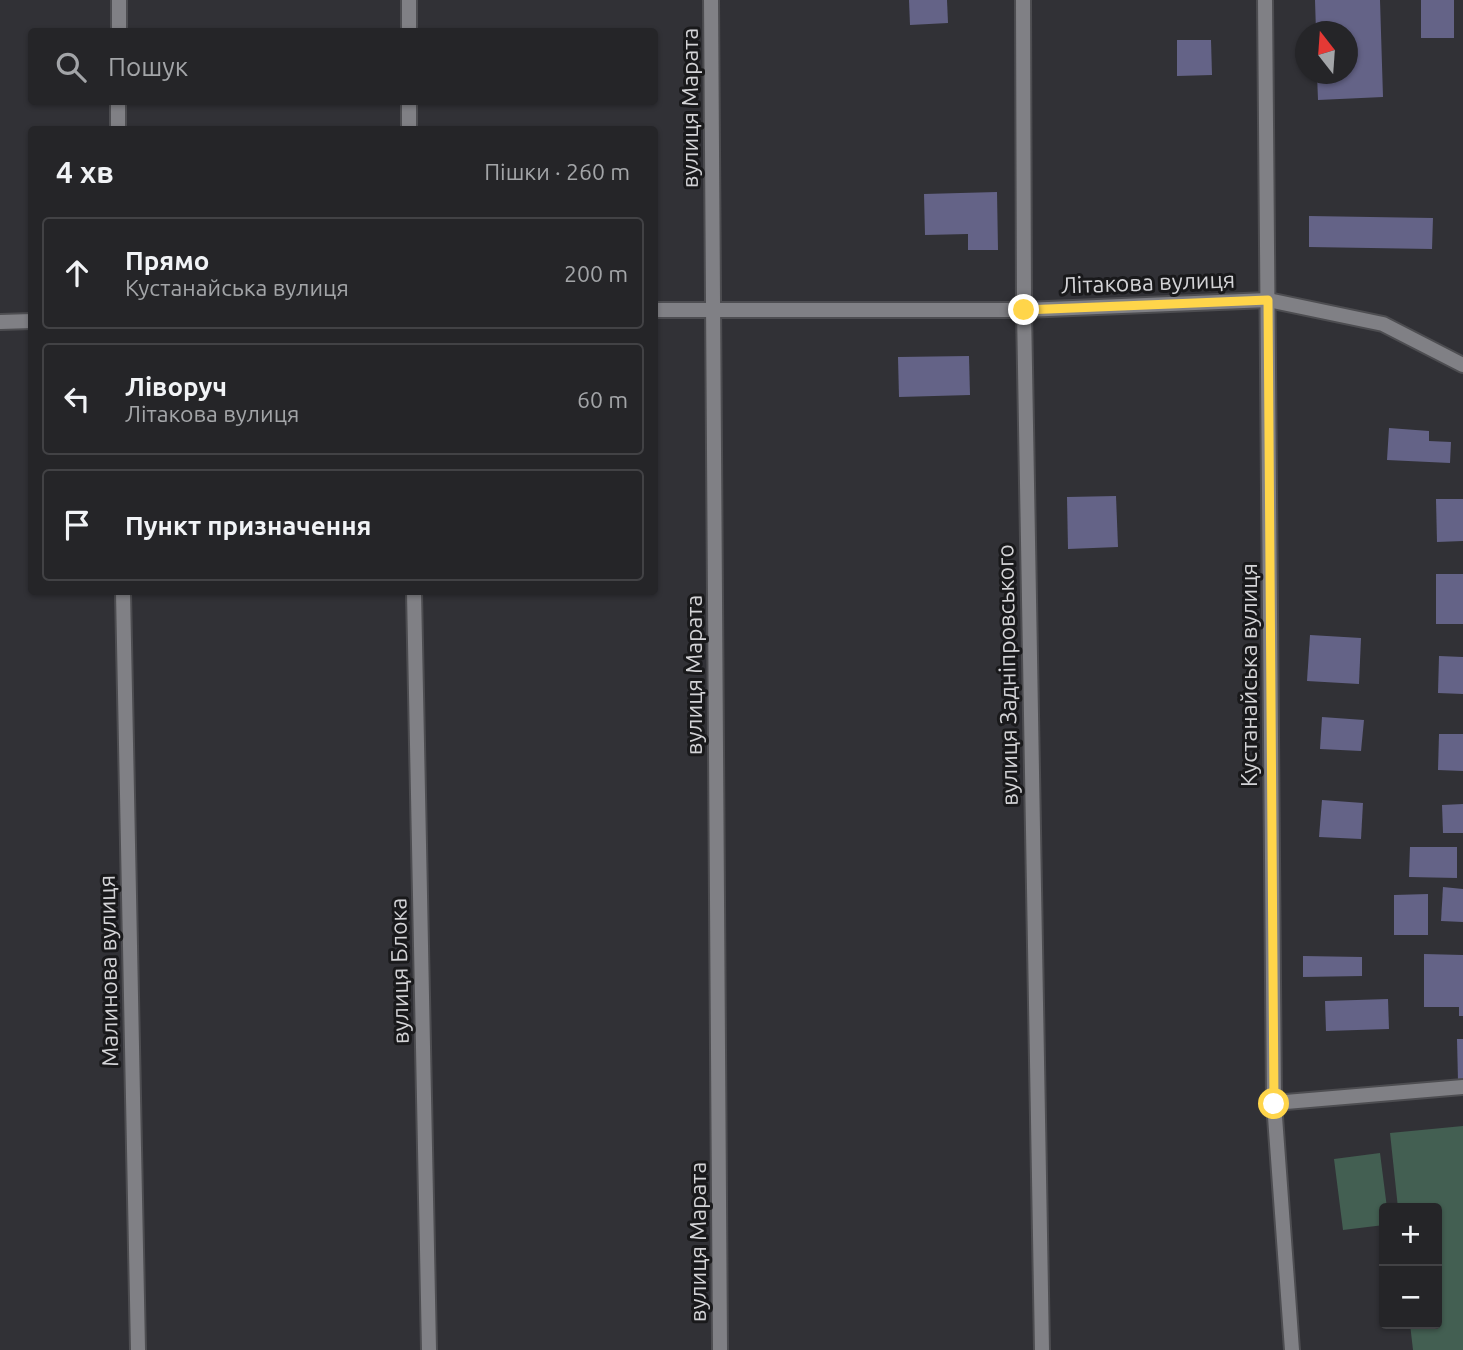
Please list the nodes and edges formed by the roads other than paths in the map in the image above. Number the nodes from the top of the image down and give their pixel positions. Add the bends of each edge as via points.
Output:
1 (119, 0) edge
2 (409, 0) edge
3 (711, 0) edge
4 (1023, 0) edge
5 (1265, 0) edge
6 (119, 28) edge
7 (409, 28) edge
8 (118, 105) edge
9 (409, 105) edge
10 (118, 126) edge
11 (409, 126) edge
12 (1268, 300) junction
13 (658, 310) edge
14 (713, 310) junction
15 (1024, 310) junction
16 (28, 321) edge
17 (0, 322) edge
18 (1463, 365) edge
19 (123, 595) edge
20 (414, 595) edge
21 (1463, 1087) edge
22 (1274, 1104) junction
23 (138, 1350) edge
24 (429, 1350) edge
25 (720, 1350) edge
26 (1042, 1350) edge
27 (1292, 1350) edge

1 - 6 street
2 - 7 street
3 - 14 street, вулиця Марата
4 - 15 street, вулиця Задніпровського
5 - 12 street, Кустанайська вулиця
8 - 10 street
9 - 11 street
12 - 15 street, Літакова вулиця
12 - 18 street, Літакова вулиця via 1383,324
12 - 22 street, Кустанайська вулиця
13 - 14 street, Літакова вулиця
14 - 15 street, Літакова вулиця
14 - 25 street, вулиця Марата
15 - 26 street, вулиця Задніпровського
16 - 17 street
19 - 23 street, Малинова вулиця
20 - 24 street, вулиця Блока
21 - 22 street
22 - 27 street, Кустанайська вулиця

